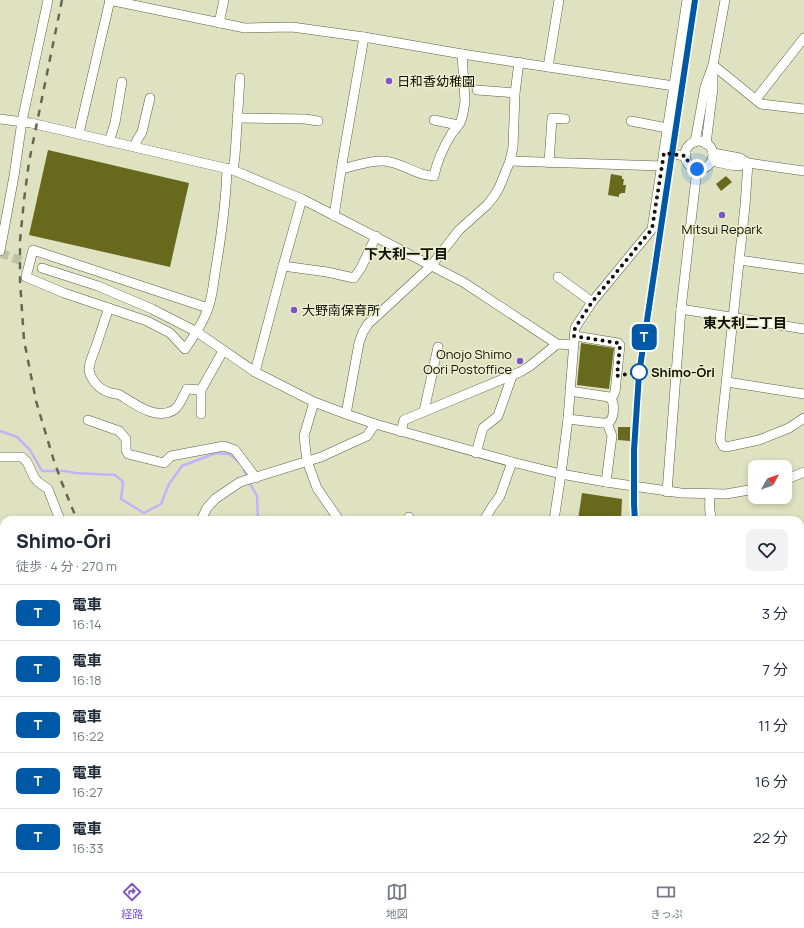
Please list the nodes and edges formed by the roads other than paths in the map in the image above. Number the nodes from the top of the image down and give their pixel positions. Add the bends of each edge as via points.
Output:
1 (48, 0) edge
2 (110, 0) edge
3 (224, 0) edge
4 (559, 0) edge
5 (687, 0) edge
6 (725, 0) edge
7 (219, 23) junction
8 (364, 37) junction
9 (804, 38) edge
10 (462, 54) junction
11 (519, 62) junction
12 (713, 65) junction
13 (548, 67) junction
14 (240, 78) dead end
15 (122, 82) dead end
16 (674, 86) junction
17 (477, 90) dead end
18 (514, 93) junction
19 (150, 98) dead end
20 (756, 99) junction
21 (804, 109) edge
22 (237, 118) junction
23 (0, 119) edge
24 (565, 119) dead end
25 (434, 120) dead end
26 (22, 121) junction
27 (318, 121) dead end
28 (631, 121) dead end
29 (458, 125) junction
30 (667, 128) junction
31 (79, 133) junction
32 (109, 142) junction
33 (695, 142) junction
34 (706, 144) junction
35 (135, 147) junction
36 (664, 150) junction
37 (686, 154) junction
38 (712, 157) junction
39 (510, 161) junction
40 (549, 163) junction
41 (748, 163) junction
42 (662, 166) junction
43 (230, 169) junction
44 (341, 169) junction
45 (697, 169) junction
46 (804, 172) edge
47 (302, 199) junction
48 (334, 216) junction
49 (1, 235) edge
50 (376, 236) junction
51 (0, 251) edge
52 (739, 260) junction
53 (283, 266) junction
54 (431, 266) junction
55 (42, 268) tunnel mouth
56 (804, 269) edge
57 (558, 277) dead end
58 (592, 302) junction
59 (109, 308) junction
60 (208, 308) junction
61 (681, 309) junction
62 (733, 317) junction
63 (804, 329) edge
64 (197, 332) junction
65 (574, 340) junction
66 (557, 344) junction
67 (438, 347) dead end
68 (223, 351) junction
69 (256, 372) junction
70 (512, 376) junction
71 (727, 382) junction
72 (201, 390) junction
73 (570, 391) junction
74 (804, 394) edge
75 (611, 399) junction
76 (314, 402) junction
77 (424, 411) junction
78 (201, 414) dead end
79 (346, 414) junction
80 (804, 418) edge
81 (568, 419) junction
82 (88, 420) dead end
83 (607, 423) junction
84 (375, 424) junction
85 (401, 432) junction
86 (476, 453) junction
87 (0, 457) edge
88 (308, 461) junction
89 (512, 462) junction
90 (804, 472) edge
91 (561, 474) junction
92 (792, 477) edge
93 (256, 478) junction
94 (606, 482) junction
95 (748, 490) edge
96 (667, 492) junction
97 (710, 494) junction
98 (58, 516) edge
99 (203, 516) edge
100 (336, 516) edge
101 (486, 516) edge
102 (555, 516) edge
103 (710, 516) edge

1 - 26 street
2 - 7 street
2 - 31 street
3 - 7 street
4 - 13 street
5 - 16 street
6 - 12 street
7 - 8 street via 244,28 292,27
8 - 10 street
8 - 44 street
9 - 20 street
10 - 11 street
10 - 29 street via 465,101
11 - 13 street
11 - 18 street
12 - 20 street
12 - 33 street via 705,87
12 - 34 street via 713,88
13 - 16 street
14 - 22 street
15 - 32 street
16 - 30 street
17 - 18 street
18 - 39 street via 514,147
19 - 35 street via 142,132
20 - 21 street via 761,104
22 - 27 street
22 - 43 street
23 - 26 street
24 - 40 street via 552,118
25 - 29 street
26 - 31 street
26 - 49 street via 14,176
28 - 30 street
29 - 44 street via 441,153 434,176 384,161 371,161
30 - 36 street
31 - 32 street
32 - 35 street
33 - 34 street
33 - 37 street via 688,147
34 - 38 street via 711,149
35 - 43 street
36 - 37 street
36 - 42 street
37 - 45 street via 689,164
38 - 41 street via 738,166
38 - 45 street via 706,168
39 - 40 street
39 - 54 street via 494,196 459,230
40 - 42 street
41 - 46 street
41 - 52 street
42 - 58 street via 652,229
43 - 47 street
43 - 60 street
44 - 48 street
45 - 61 street
47 - 48 street
47 - 53 street
48 - 50 street
49 - 51 street
50 - 53 street via 354,278
50 - 54 street
52 - 56 street
52 - 62 street
53 - 69 street
54 - 66 street via 463,282
54 - 79 street via 368,324 363,332
55 - 64 street via 98,286
57 - 58 street
58 - 65 street via 575,328
59 - 60 street via 64,294 26,277 33,250
59 - 64 street via 147,321 170,333 185,349
59 - 72 street via 89,370 98,386 150,412 161,413 175,410 187,389
60 - 64 street
61 - 62 street
61 - 96 street
62 - 63 street
62 - 71 street
64 - 68 street
65 - 66 street
65 - 73 street
65 - 75 street via 620,345 615,392
66 - 70 street via 530,366
67 - 77 street
68 - 69 street
68 - 72 street
69 - 76 street
70 - 77 street
70 - 86 street via 498,416 484,428
71 - 74 street
71 - 80 street via 720,440 724,446 757,441
72 - 78 street
73 - 75 street
73 - 81 street
75 - 83 street via 612,418
76 - 79 street
76 - 88 street via 304,436
77 - 85 street via 404,420
79 - 84 street
81 - 83 street
81 - 91 street
82 - 93 street via 119,431 126,439 128,454 164,463 171,456 224,446 235,450
83 - 94 street via 612,436
84 - 85 street
84 - 88 street via 366,436
85 - 86 street
86 - 89 street
87 - 98 street via 22,457 27,462 34,477 48,489
88 - 93 street
88 - 100 street via 317,488
89 - 91 street
89 - 101 street via 500,496
90 - 92 street
91 - 94 street
91 - 102 street
93 - 99 street via 240,482 215,499
94 - 96 street
95 - 97 street
96 - 97 street
97 - 103 street

